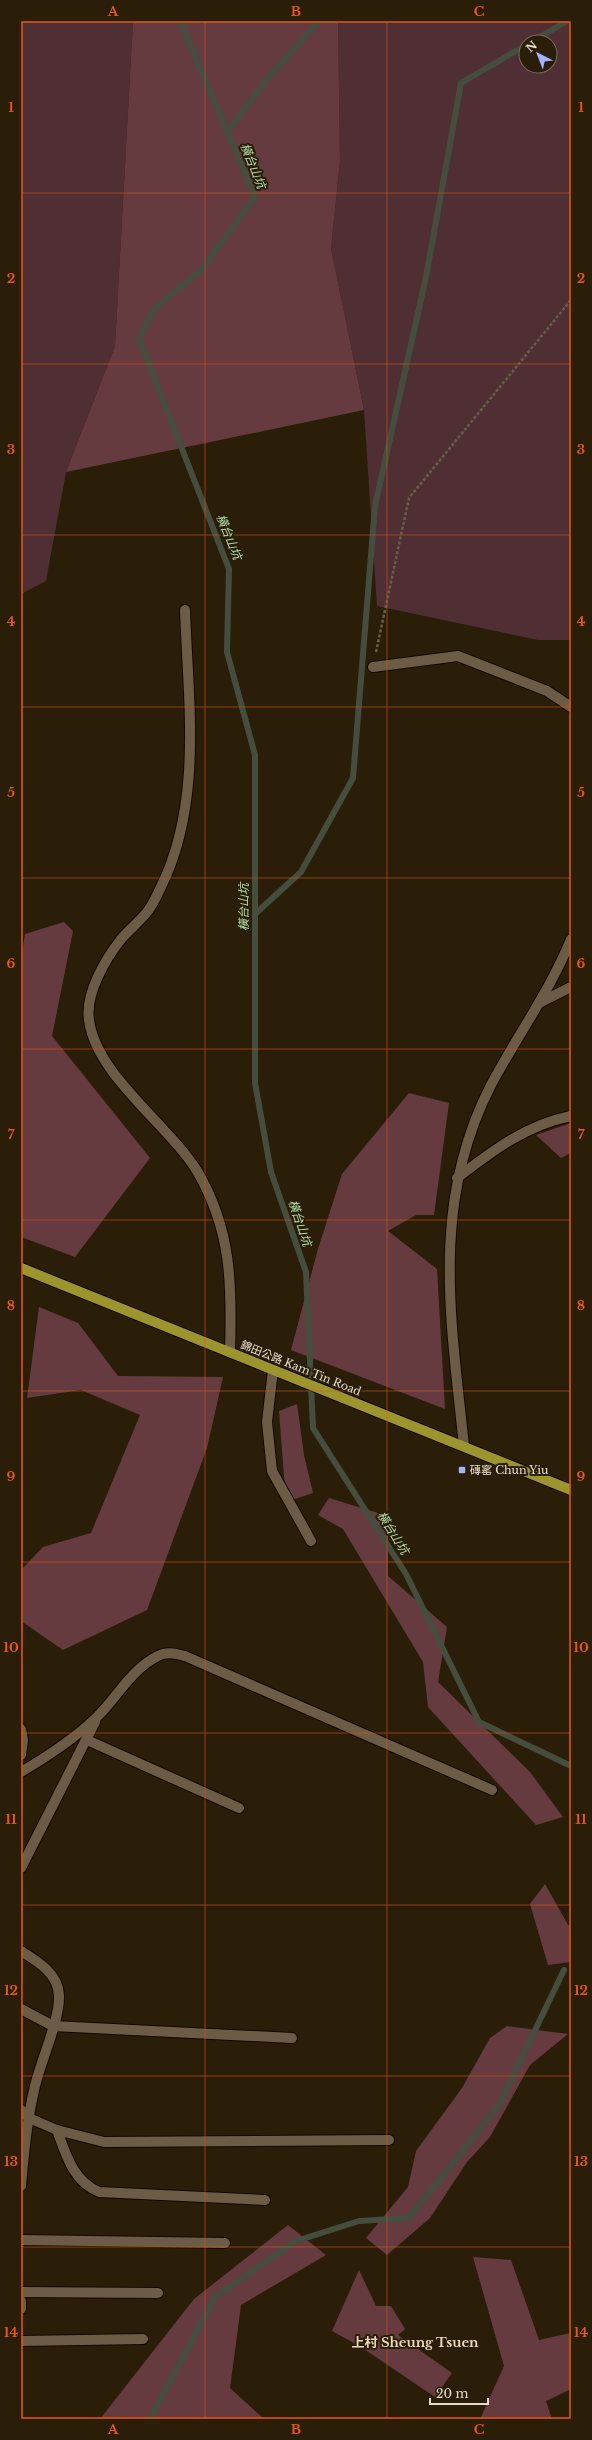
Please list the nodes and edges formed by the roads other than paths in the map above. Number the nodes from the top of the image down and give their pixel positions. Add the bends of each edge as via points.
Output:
1 (186, 610) dead end
2 (373, 667) road end
3 (571, 707) edge
4 (571, 939) edge
5 (571, 987) edge
6 (539, 1003) junction
7 (571, 1116) edge
8 (457, 1178) junction
9 (21, 1271) edge
10 (230, 1352) junction
11 (273, 1370) junction
12 (464, 1446) junction
13 (571, 1490) edge
14 (311, 1541) dead end
15 (96, 1718) junction
16 (21, 1729) edge
17 (87, 1740) junction
18 (21, 1755) edge
19 (21, 1772) edge
20 (492, 1790) dead end
21 (239, 1808) dead end
22 (21, 1868) edge
23 (21, 1951) edge
24 (21, 2009) edge
25 (53, 2026) junction
26 (292, 2038) dead end
27 (21, 2110) edge
28 (29, 2118) junction
29 (57, 2130) junction
30 (389, 2140) dead end
31 (21, 2186) edge
32 (265, 2200) dead end
33 (21, 2240) edge
34 (225, 2243) dead end
35 (21, 2292) edge
36 (158, 2293) dead end
37 (21, 2301) edge
38 (21, 2308) edge
39 (143, 2339) dead end
40 (21, 2341) edge

1 - 10 street via 191,729 182,829 162,885 148,911 122,938 98,978 90,1001 89,1019 102,1055 196,1170 211,1199 222,1227 229,1258
2 - 3 street via 458,656 547,691
4 - 6 street
5 - 6 street
6 - 8 street via 491,1085 468,1141
7 - 8 street via 527,1130 497,1148
8 - 12 street via 449,1256 451,1322
9 - 10 main road, 錦田公路 Kam Tin Road
10 - 11 main road, 錦田公路 Kam Tin Road
11 - 12 main road, 錦田公路 Kam Tin Road
11 - 14 street via 267,1422 272,1472
12 - 13 main road, 錦田公路 Kam Tin Road
15 - 17 street
15 - 19 street via 66,1744
15 - 20 street via 132,1675 146,1663 160,1655 172,1653 192,1659
16 - 18 street
17 - 21 street
17 - 22 street
23 - 25 street via 46,1968 54,1979 59,1994
24 - 25 street
25 - 26 street
25 - 28 street via 35,2087
27 - 28 street
28 - 29 street
28 - 31 street
29 - 30 street via 104,2142
29 - 32 street via 67,2159 76,2175 87,2187 99,2192
33 - 34 street
35 - 36 street
37 - 38 street
39 - 40 street

